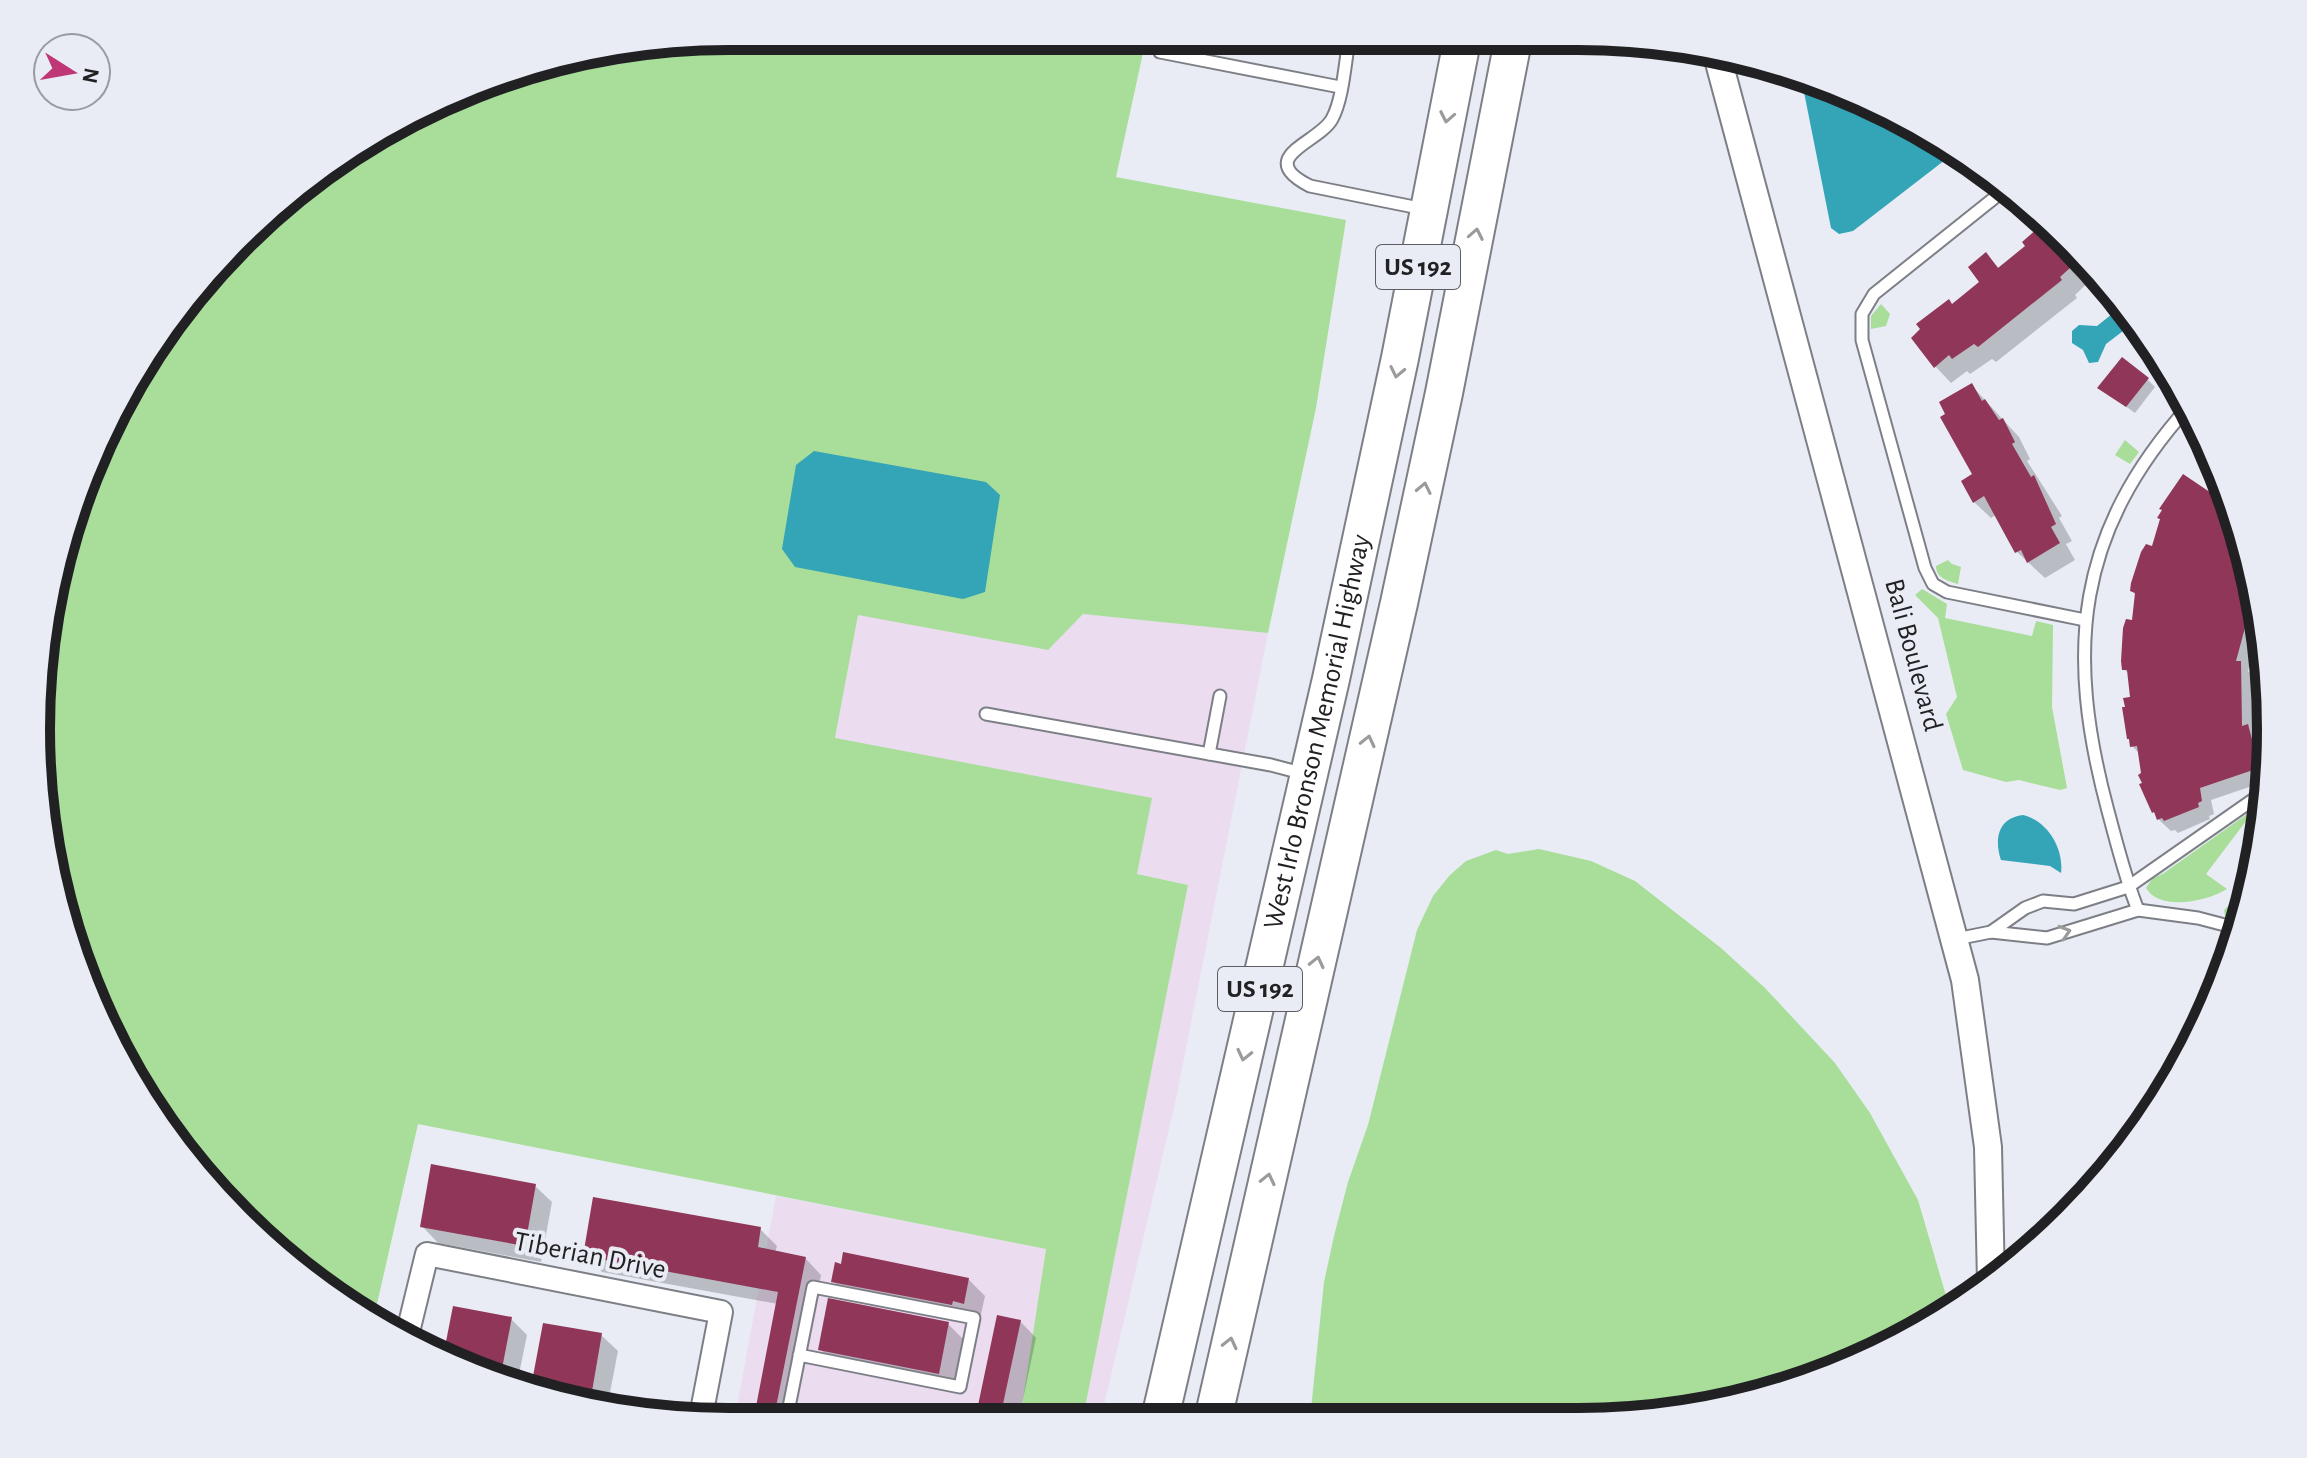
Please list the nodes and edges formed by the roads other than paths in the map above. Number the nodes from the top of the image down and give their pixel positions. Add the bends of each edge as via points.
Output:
1 (1160, 50) edge
2 (1347, 50) edge
3 (1460, 50) edge
4 (1511, 50) edge
5 (1720, 65) edge
6 (1340, 87) junction
7 (1997, 195) edge
8 (1429, 210) junction
9 (2180, 417) edge
10 (2085, 620) junction
11 (1331, 679) junction
12 (1220, 696) dead end
13 (986, 714) dead end
14 (1209, 754) junction
15 (1309, 775) junction
16 (1358, 785) junction
17 (2253, 800) edge
18 (2128, 887) junction
19 (1331, 899) junction
20 (2138, 910) junction
21 (2228, 926) edge
22 (1991, 932) junction
23 (1956, 939) junction
24 (1991, 1268) edge
25 (409, 1328) edge
26 (799, 1355) junction
27 (703, 1407) edge
28 (789, 1408) edge
29 (1162, 1408) edge
30 (1215, 1408) edge

1 - 6 lane
2 - 6 lane
3 -> 8 highway, West Irlo Bronson Memorial Highway / US 192
16 -> 4 highway, West Irlo Bronson Memorial Highway / US 192 via 1444,393
5 - 23 street, Bali Boulevard
6 - 8 lane via 1331,122 1292,153 1287,169 1310,186
7 - 10 lane via 1874,294 1862,314 1862,340 1933,584 1947,592
8 -> 11 highway, West Irlo Bronson Memorial Highway / US 192
9 - 10 lane via 2149,455 2117,510 2096,567
10 - 18 lane via 2088,729
11 - 15 highway, West Irlo Bronson Memorial Highway / US 192
11 - 16 highway via 1336,746 1345,771
12 - 14 lane
13 - 14 lane
14 - 15 lane
15 - 19 highway via 1329,817
15 -> 29 highway, West Irlo Bronson Memorial Highway / US 192
16 - 19 highway, West Irlo Bronson Memorial Highway / US 192
17 - 18 lane
18 - 20 lane
18 - 22 lane via 2074,904 2043,901
30 -> 19 highway, West Irlo Bronson Memorial Highway / US 192
20 - 21 lane
22 -> 20 lane via 2047,938
22 - 23 lane
23 - 24 street, Bali Boulevard via 1973,1023 1988,1147
25 - 27 street, Tiberian Drive via 427,1254 721,1312
26 - 26 lane via 813,1287 974,1318 960,1387
26 - 28 lane

